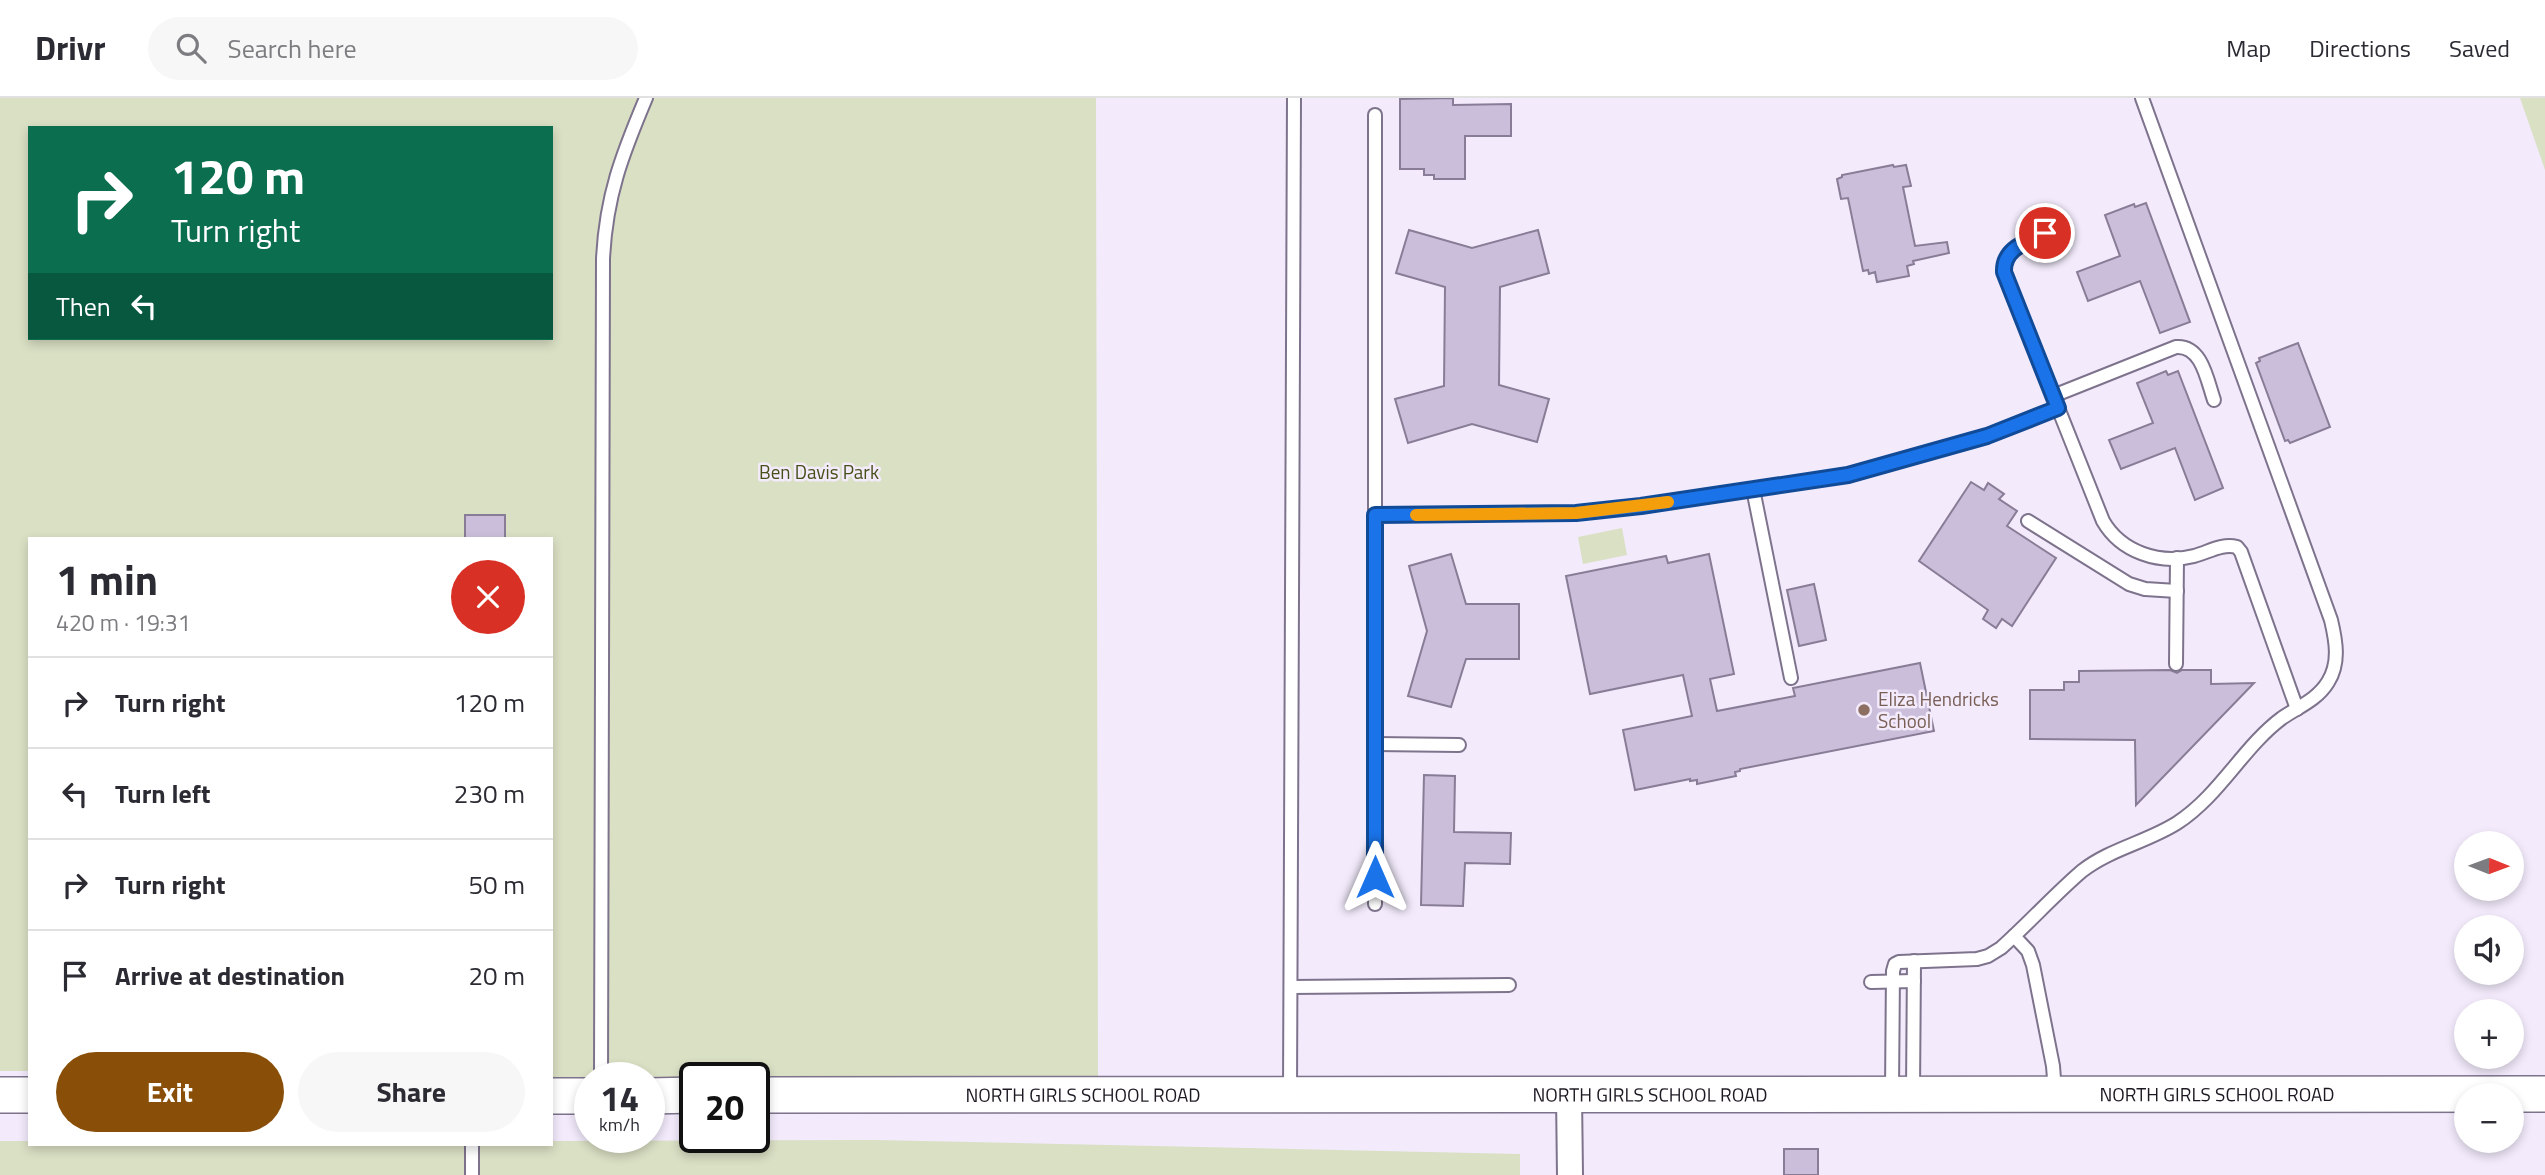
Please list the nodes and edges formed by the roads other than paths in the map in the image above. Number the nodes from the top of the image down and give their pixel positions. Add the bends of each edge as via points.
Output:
1 (646, 98) edge
2 (1294, 98) edge
3 (2142, 98) edge
4 (1375, 115) dead end
5 (2045, 233) dead end
6 (2214, 400) dead end
7 (2055, 402) junction
8 (1753, 489) junction
9 (1375, 515) junction
10 (2028, 521) dead end
11 (2177, 558) junction
12 (2177, 591) junction
13 (2176, 664) dead end
14 (1791, 678) dead end
15 (2297, 709) junction
16 (1375, 744) junction
17 (1459, 745) dead end
18 (1375, 904) dead end
19 (2014, 936) junction
20 (1913, 961) junction
21 (1913, 981) junction
22 (1871, 982) dead end
23 (1893, 982) junction
24 (1509, 985) dead end
25 (1291, 987) junction
26 (601, 1062) edge
27 (2545, 1094) edge
28 (770, 1095) edge
29 (1569, 1095) junction
30 (1903, 1095) junction
31 (2055, 1095) junction
32 (0, 1096) edge
33 (28, 1096) edge
34 (553, 1096) edge
35 (574, 1096) edge
36 (1290, 1096) junction
37 (472, 1146) edge
38 (472, 1175) edge
39 (1570, 1175) edge

1 - 26 lane via 611,192 603,259
2 - 25 lane
3 - 15 lane via 2331,620 2336,653 2332,674 2318,694
4 - 9 lane
5 - 7 lane via 2012,249 2004,272
6 - 7 lane via 2197,355 2184,346
7 - 8 lane via 1998,432 1859,472
7 - 11 lane via 2109,531 2137,552
8 - 9 lane via 1576,513
8 - 14 lane
9 - 16 lane
10 - 12 lane via 2129,584
11 - 12 lane
11 - 15 lane via 2223,545 2237,547
12 - 13 lane
15 - 19 lane via 2271,727 2190,813 2164,831 2082,871
16 - 17 lane
16 - 18 lane
19 - 20 lane via 1977,959
19 - 31 lane via 2033,965
20 - 21 lane
20 - 23 lane via 1895,964
21 - 23 lane
21 - 30 lane
22 - 23 lane
23 - 30 lane
24 - 25 lane
25 - 36 lane
27 - 31 main road, NORTH GIRLS SCHOOL ROAD
28 - 36 main road, NORTH GIRLS SCHOOL ROAD
29 - 30 main road, NORTH GIRLS SCHOOL ROAD
29 - 36 main road, NORTH GIRLS SCHOOL ROAD
29 - 39 street
30 - 31 main road, NORTH GIRLS SCHOOL ROAD
32 - 33 main road
34 - 35 main road
37 - 38 lane

